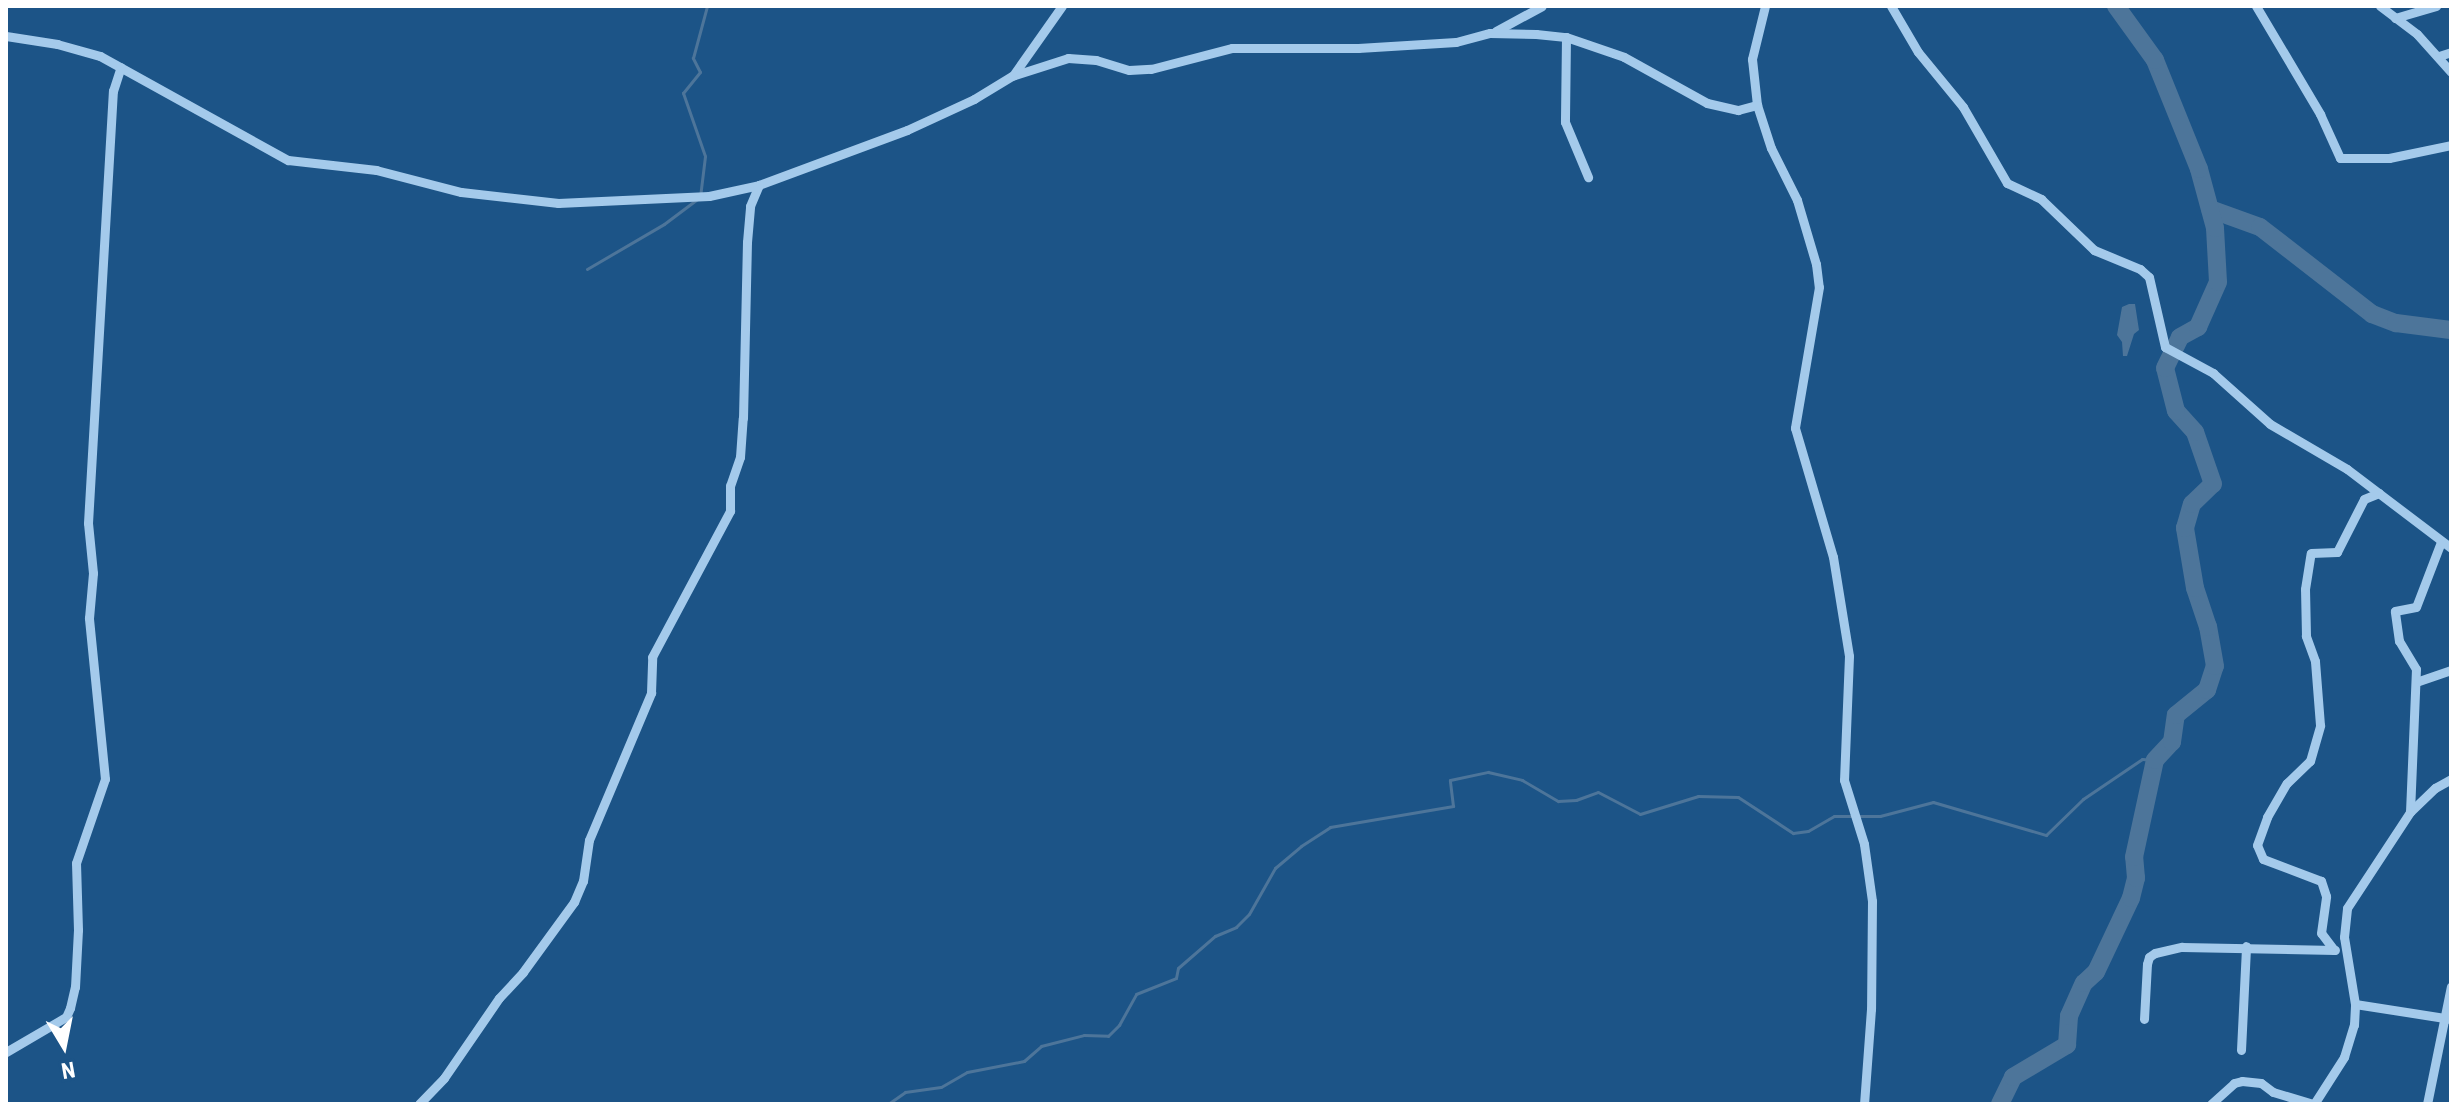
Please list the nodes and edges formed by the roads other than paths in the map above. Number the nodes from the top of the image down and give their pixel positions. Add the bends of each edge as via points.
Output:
1 (1062, 6) edge
2 (1765, 6) edge
3 (1891, 6) edge
4 (2256, 6) edge
5 (2380, 6) edge
6 (2436, 6) edge
7 (1536, 8) edge
8 (2395, 18) junction
9 (1490, 33) junction
10 (6, 36) edge
11 (1566, 37) junction
12 (2451, 52) edge
13 (2439, 56) junction
14 (121, 67) junction
15 (2451, 72) edge
16 (1012, 76) junction
17 (1757, 105) junction
18 (2451, 145) edge
19 (1588, 177) dead end
20 (759, 185) junction
21 (2379, 493) junction
22 (2441, 542) junction
23 (2451, 548) edge
24 (2451, 670) edge
25 (2416, 682) junction
26 (2451, 779) edge
27 (2410, 812) junction
28 (2246, 946) junction
29 (2334, 950) junction
30 (2346, 950) junction
31 (2451, 986) edge
32 (2355, 1004) junction
33 (2447, 1018) edge
34 (2144, 1019) dead end
35 (2241, 1050) dead end
36 (6, 1052) edge
37 (419, 1104) edge
38 (1864, 1104) edge
39 (2211, 1104) edge
40 (2314, 1104) edge
41 (2427, 1104) edge

1 - 16 street
2 - 17 street via 1752,59
3 - 21 street via 1918,52 1963,107 2007,183 2041,199 2094,250 2149,277 2165,347 2213,373 2270,424
4 - 18 street via 2340,158 2389,158
5 - 8 street
6 - 8 street
7 - 9 street
8 - 13 street
9 - 11 street
9 - 16 street via 1456,42 1380,47 1232,48 1151,69 1068,58
10 - 14 street via 72,47
11 - 17 street via 1647,68 1707,103 1738,110
11 - 19 street via 1565,122
12 - 13 street
13 - 15 street
14 - 20 street via 259,147 317,166 376,170 461,192 548,202 709,196
14 - 36 street via 113,91 88,523 93,573 89,618 105,779 76,863 78,930 70,1008 66,1017
16 - 20 street via 907,130
17 - 38 street via 1797,200 1819,287 1795,428 1833,557 1849,656 1844,780 1864,844 1872,901
20 - 37 street via 750,206 743,418 730,511 652,657 651,693 589,840 574,902 444,1078
21 - 22 street
21 - 29 street via 2364,499 2337,552 2311,553 2306,636 2315,661 2320,725 2310,761 2287,783 2257,845 2263,859 2321,881 2326,896 2321,933
22 - 23 street
22 - 25 street via 2416,607 2395,611 2396,631 2412,658
24 - 25 street
25 - 27 street
26 - 27 street
27 - 30 street via 2347,908
28 - 29 street
28 - 34 street via 2182,947 2149,957
28 - 35 street
29 - 30 street
30 - 32 street
31 - 33 street
32 - 33 street
32 - 40 street via 2348,1048
33 - 41 street
39 - 40 street via 2242,1081

